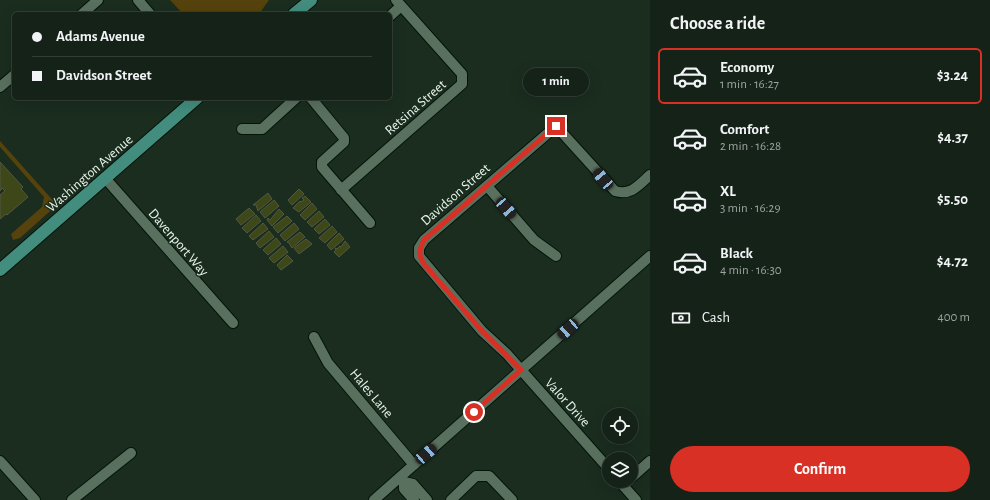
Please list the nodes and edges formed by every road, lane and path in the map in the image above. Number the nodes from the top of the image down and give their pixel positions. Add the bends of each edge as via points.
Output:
1 (98, 0) edge
2 (138, 0) edge
3 (310, 0) edge
4 (399, 3) edge
5 (84, 12) edge
6 (148, 12) edge
7 (296, 12) edge
8 (392, 13) edge
9 (12, 77) edge
10 (0, 87) edge
11 (195, 100) edge
12 (294, 100) edge
13 (314, 100) edge
14 (242, 129) dead end
15 (650, 175) edge
16 (105, 178) junction
17 (487, 186) junction
18 (341, 190) junction
19 (370, 223) dead end
20 (556, 256) dead end
21 (650, 256) edge
22 (0, 270) edge
23 (233, 323) dead end
24 (314, 337) dead end
25 (521, 370) junction
26 (131, 453) dead end
27 (0, 461) edge
28 (602, 461) edge
29 (650, 461) edge
30 (414, 465) junction
31 (638, 472) edge
32 (402, 480) junction
33 (627, 488) edge
34 (419, 498) edge
35 (35, 500) edge
36 (72, 500) edge
37 (374, 500) edge
38 (451, 500) edge
39 (512, 500) edge
40 (636, 500) edge

1 - 5 street
2 - 6 street
3 - 7 main road
4 - 8 street
4 - 18 street, Retsina Street via 462,74 462,84
9 - 10 street
11 - 16 main road, Washington Avenue
12 - 14 street via 262,129
13 - 18 street via 344,138 344,142 322,162 325,172
15 - 17 street, Davidson Street via 629,192 615,191 559,124
16 - 22 main road, Washington Avenue
16 - 23 street, Davenport Way
17 - 20 street via 534,240
17 - 25 street, Davidson Street via 424,240 419,256 482,331
18 - 19 street
21 - 25 street
24 - 30 street, Hales Lane via 328,363
25 - 28 street, Valor Drive
25 - 30 street
26 - 36 street
27 - 35 street
29 - 31 street
30 - 32 street
32 - 34 street via 404,489
32 - 37 street
33 - 40 street
38 - 39 street via 476,476 488,476

